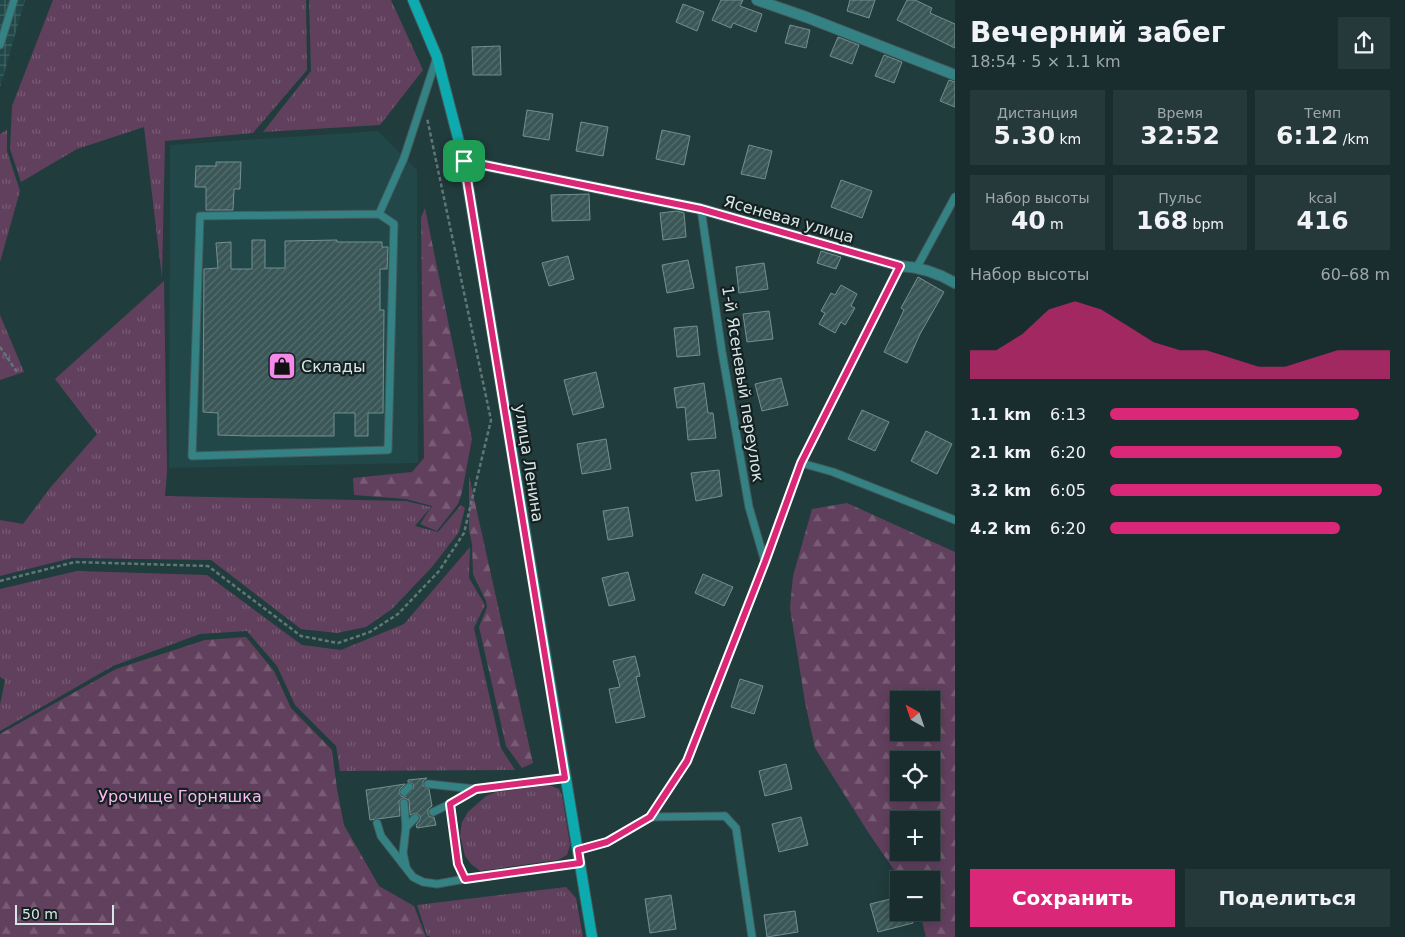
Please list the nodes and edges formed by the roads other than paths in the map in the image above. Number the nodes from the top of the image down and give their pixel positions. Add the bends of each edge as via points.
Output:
1 (14, 0) edge
2 (413, 0) edge
3 (757, 0) edge
4 (0, 45) edge
5 (437, 57) junction
6 (955, 75) edge
7 (464, 161) junction
8 (955, 197) edge
9 (701, 209) junction
10 (379, 214) junction
11 (900, 266) junction
12 (917, 267) junction
13 (955, 283) edge
14 (801, 463) junction
15 (955, 520) edge
16 (765, 562) junction
17 (565, 778) junction
18 (428, 784) dead end
19 (476, 789) junction
20 (404, 803) dead end
21 (450, 804) junction
22 (433, 812) dead end
23 (650, 817) junction
24 (415, 818) dead end
25 (377, 823) dead end
26 (406, 827) junction
27 (578, 850) junction
28 (580, 863) junction
29 (406, 868) junction
30 (465, 879) junction
31 (592, 937) edge
32 (752, 937) edge

1 - 4 lane
2 - 5 main road, улица Ленина
3 - 6 street
5 - 7 main road, улица Ленина
5 - 10 lane via 404,158
7 - 9 street, Ясеневая улица
7 - 17 main road, улица Ленина
8 - 12 lane
9 - 11 street, Ясеневая улица
9 - 16 lane, 1-й Ясеневый переулок via 747,497
10 - 10 lane via 200,216 192,456 388,450 394,224
11 - 12 street, Ясеневая улица
11 - 14 lane
12 - 13 street, Ясеневая улица
14 - 15 lane via 833,472
14 - 16 lane
16 - 23 lane via 687,761
17 - 19 lane
17 - 27 main road, улица Ленина
18 - 19 lane
19 - 21 lane
20 - 26 lane
21 - 22 lane
21 - 30 lane via 458,864
23 - 27 lane via 607,842
23 - 32 lane via 725,816 736,828
24 - 26 lane
25 - 29 lane via 381,836
26 - 29 lane via 403,853
27 - 28 main road, улица Ленина
28 - 30 lane
28 - 31 main road, улица Ленина
29 - 30 lane via 423,882 437,884

